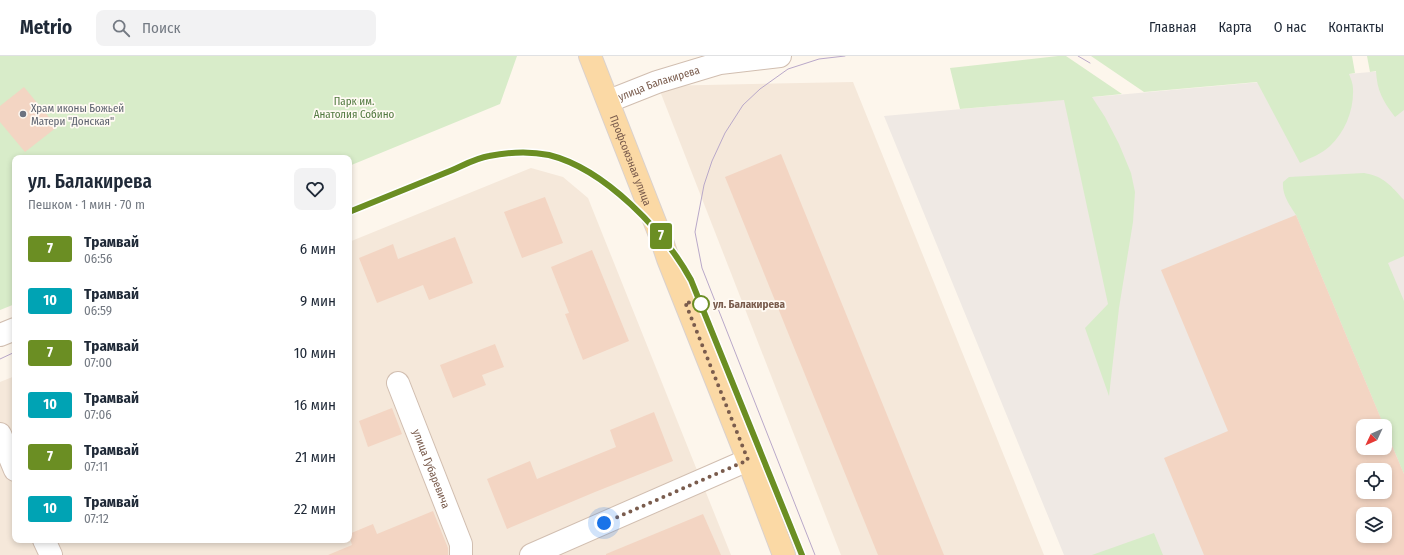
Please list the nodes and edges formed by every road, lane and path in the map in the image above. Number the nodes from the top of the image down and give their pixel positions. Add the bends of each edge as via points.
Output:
1 (590, 56) edge
2 (780, 56) edge
3 (609, 101) junction
4 (12, 330) edge
5 (0, 335) edge
6 (398, 383) dead end
7 (0, 434) edge
8 (748, 460) junction
9 (12, 463) edge
10 (45, 543) edge
11 (51, 555) edge
12 (461, 555) edge
13 (531, 555) edge
14 (784, 555) edge

1 - 3 main road, Профсоюзная улица
2 - 3 street, улица Балакирева via 720,63 657,82
3 - 8 main road, Профсоюзная улица via 668,259
4 - 5 street
6 - 12 street, улица Губаревича via 461,544
7 - 9 street
8 - 13 street
8 - 14 main road, Профсоюзная улица
10 - 11 street

